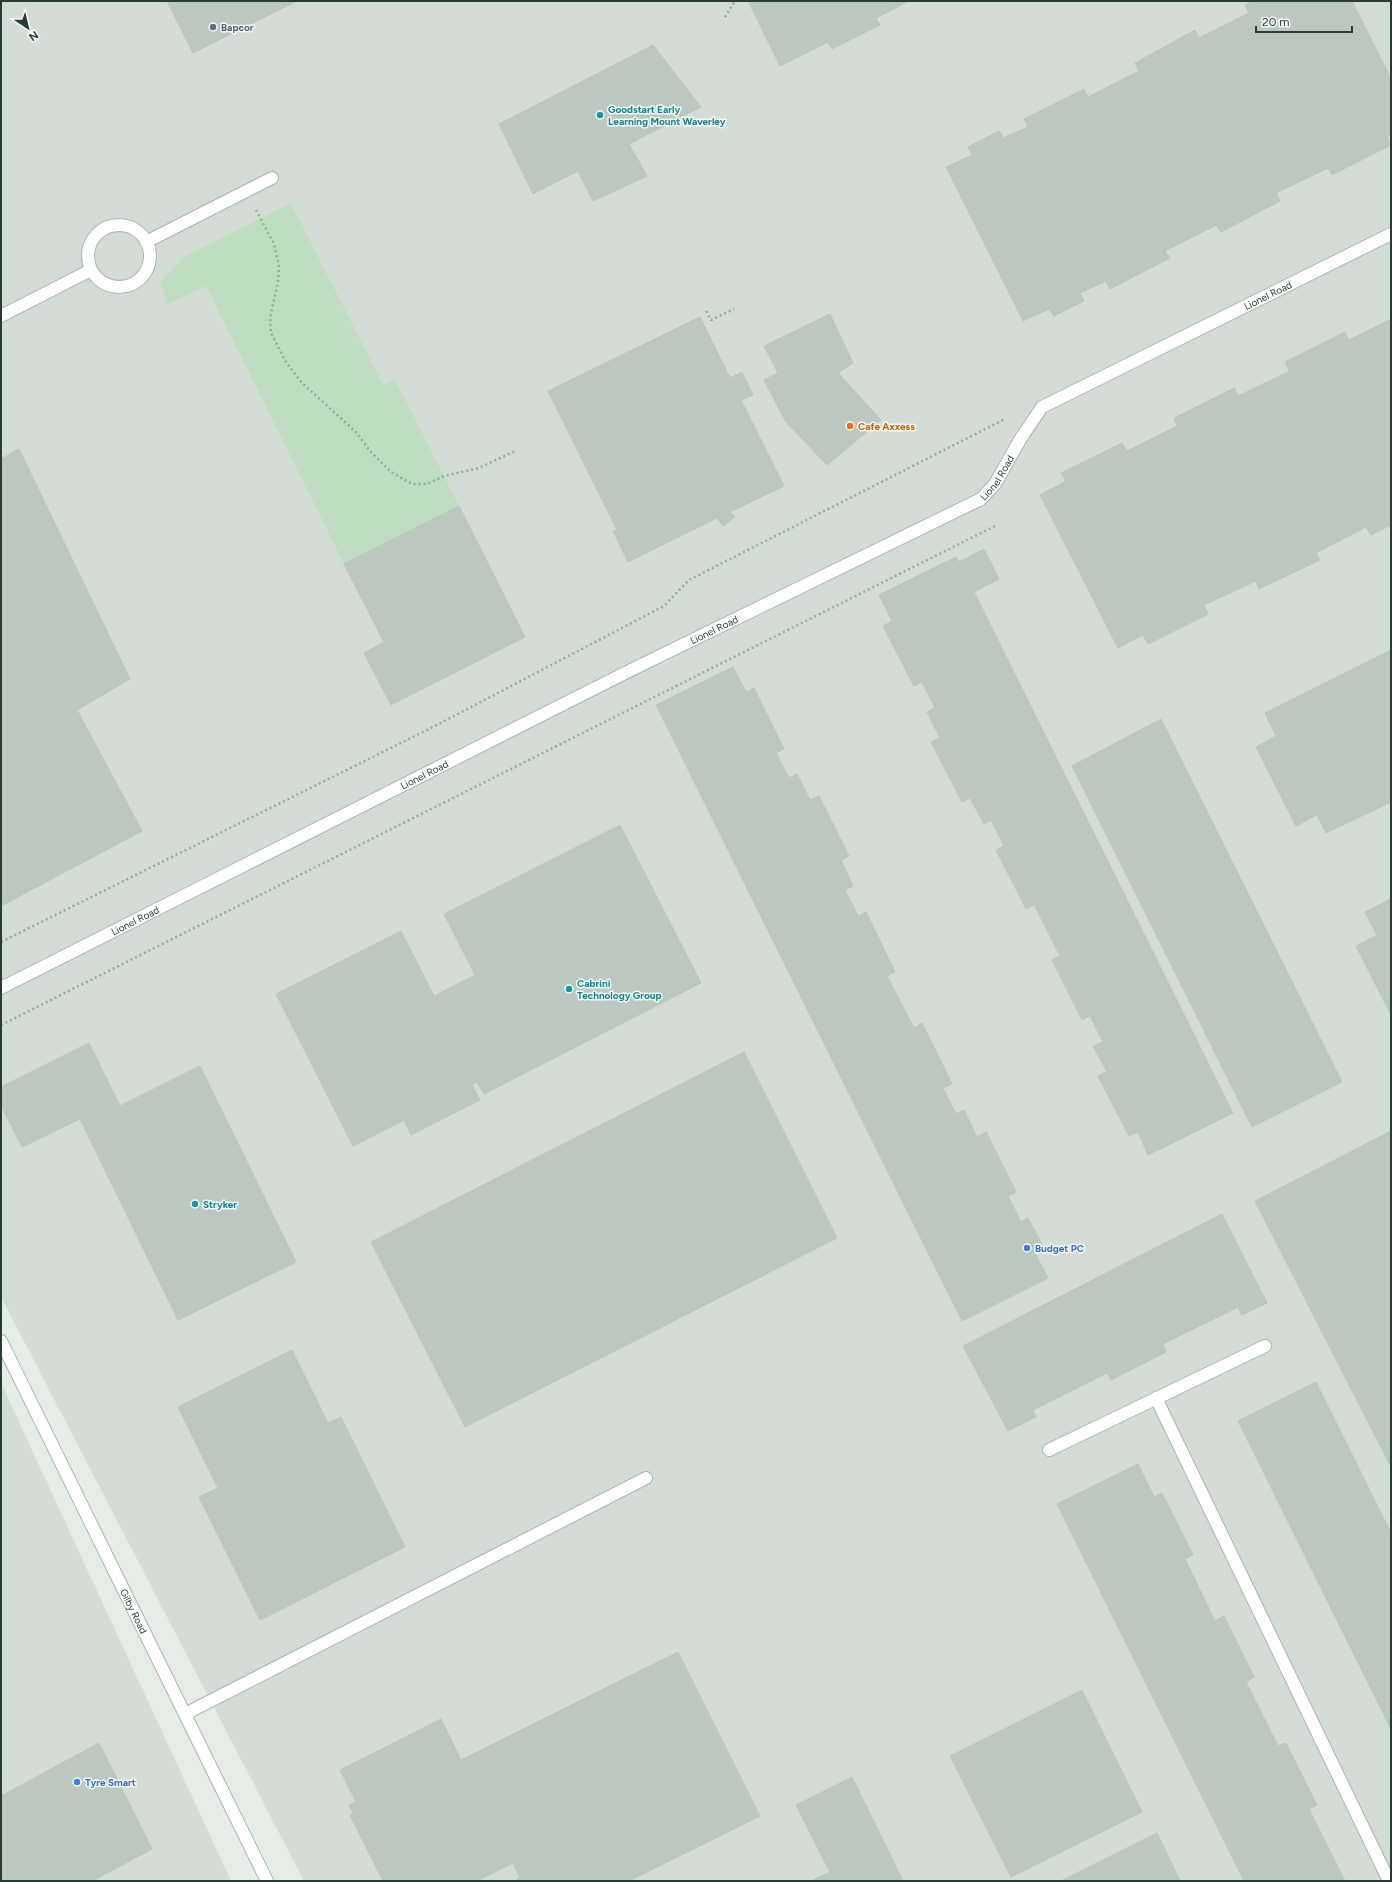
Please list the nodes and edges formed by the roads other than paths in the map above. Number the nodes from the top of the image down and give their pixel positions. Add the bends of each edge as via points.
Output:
1 (272, 178) dead end
2 (1391, 234) edge
3 (146, 242) junction
4 (91, 270) junction
5 (1, 316) edge
6 (1, 988) edge
7 (1, 1341) edge
8 (1265, 1346) dead end
9 (1156, 1398) junction
10 (1049, 1450) dead end
11 (646, 1478) dead end
12 (185, 1714) junction
13 (267, 1881) edge
14 (1388, 1881) edge

1 - 3 street
2 - 6 street, Lionel Road via 1042,407 994,484 981,499 643,664
3 - 4 street via 149,252 144,273 128,285 107,284
3 - 4 street via 131,227 110,226 100,231 92,239 88,250
4 - 5 street
7 - 12 street, Gilby Road
8 - 9 street
9 - 10 street
9 - 14 street
11 - 12 street
12 - 13 street, Gilby Road

